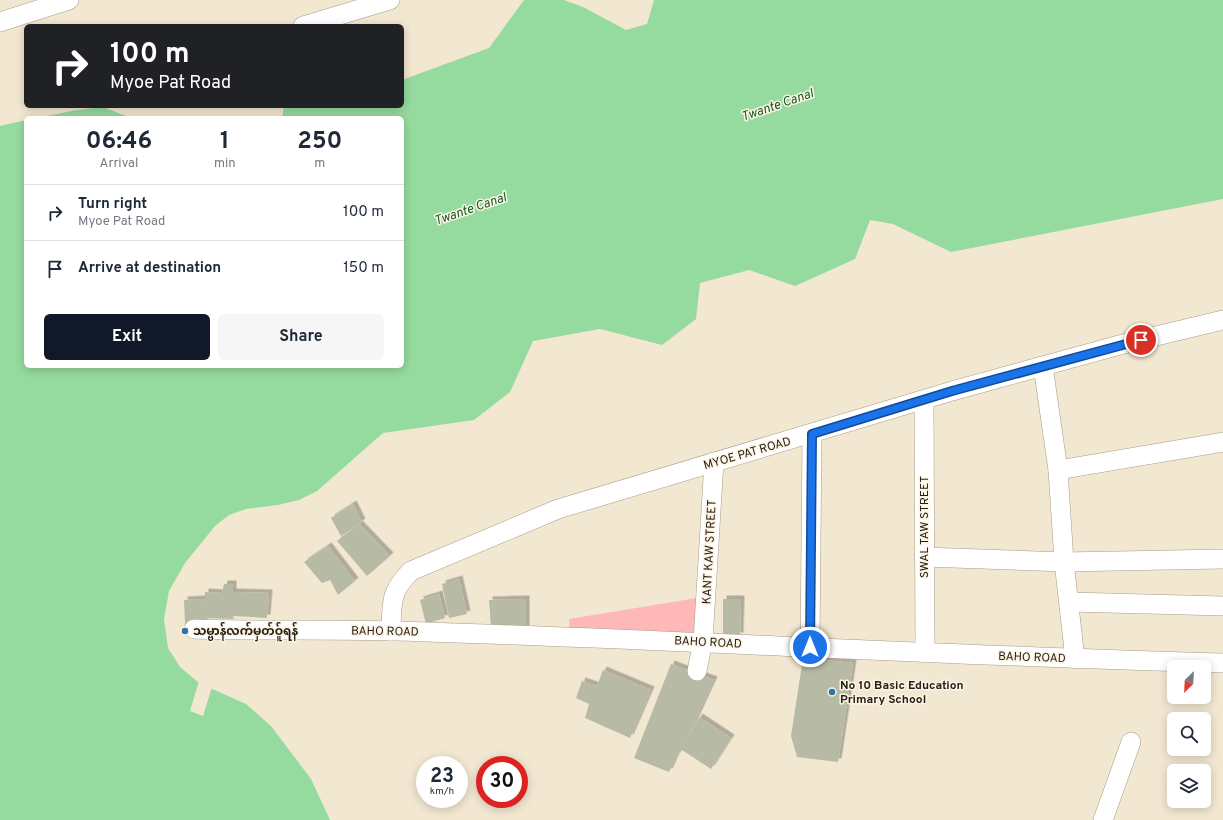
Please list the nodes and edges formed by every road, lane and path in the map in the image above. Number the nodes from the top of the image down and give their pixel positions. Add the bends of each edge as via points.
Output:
1 (69, 0) edge
2 (390, 0) edge
3 (0, 22) edge
4 (310, 24) edge
5 (1223, 320) edge
6 (1044, 366) junction
7 (924, 400) junction
8 (812, 434) junction
9 (1223, 442) edge
10 (714, 462) junction
11 (1058, 470) junction
12 (924, 557) junction
13 (1223, 559) edge
14 (1064, 562) junction
15 (1070, 602) junction
16 (1223, 606) edge
17 (194, 629) dead end
18 (391, 631) junction
19 (703, 642) junction
20 (810, 647) junction
21 (925, 653) junction
22 (1075, 659) junction
23 (1223, 663) edge
24 (697, 671) dead end
25 (1131, 742) dead end
26 (1103, 820) edge

1 - 3 street
2 - 4 street
5 - 6 street, MYOE PAT ROAD
6 - 7 street, MYOE PAT ROAD
6 - 11 street
7 - 8 street, MYOE PAT ROAD
7 - 12 street, SWAL TAW STREET
8 - 10 street, MYOE PAT ROAD
8 - 20 street
9 - 11 street
10 - 18 street, MYOE PAT ROAD via 558,508 411,571 399,583 392,599
10 - 19 street, KANT KAW STREET
11 - 14 street
12 - 14 street
12 - 21 street, SWAL TAW STREET
13 - 14 street
14 - 15 street
15 - 16 street
15 - 22 street
17 - 18 street, BAHO ROAD
18 - 19 street, BAHO ROAD
19 - 20 street, BAHO ROAD
19 - 24 street, KANT KAW STREET
20 - 21 street, BAHO ROAD
21 - 22 street, BAHO ROAD
22 - 23 street, BAHO ROAD
25 - 26 street

